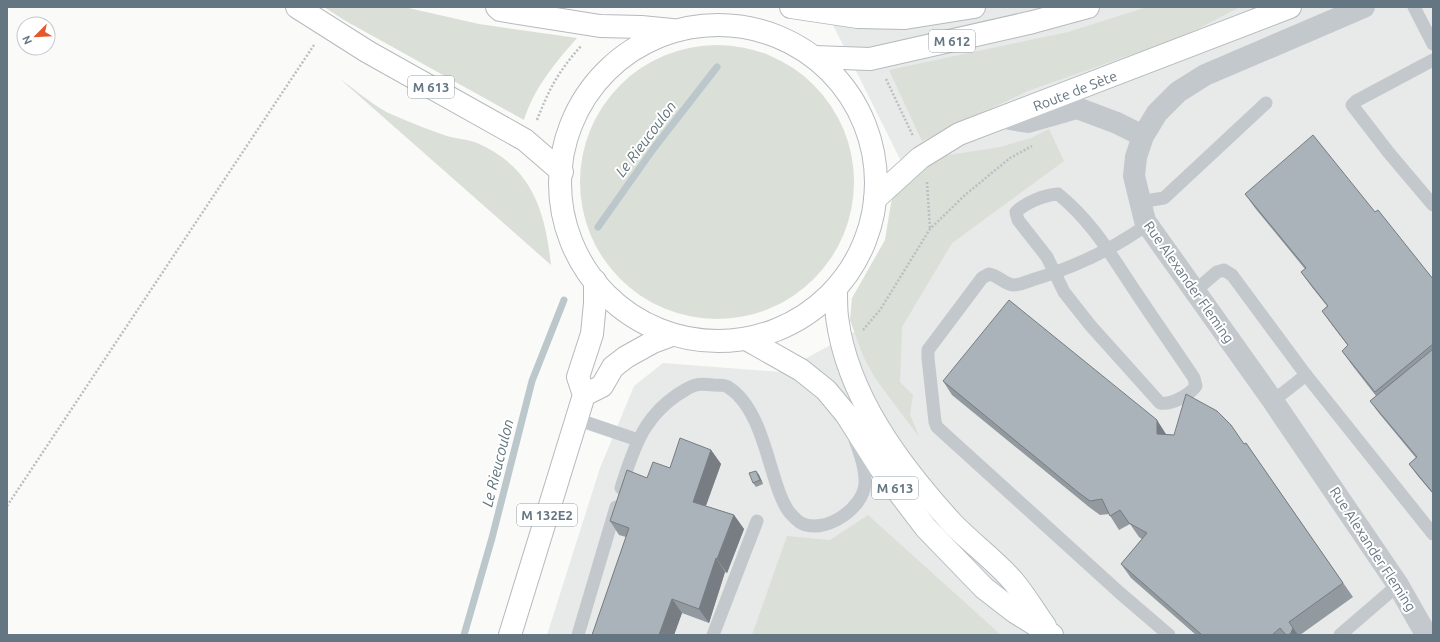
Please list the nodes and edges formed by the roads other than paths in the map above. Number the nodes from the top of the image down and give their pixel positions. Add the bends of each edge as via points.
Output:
1 (297, 7) edge
2 (497, 7) edge
3 (791, 7) edge
4 (974, 7) edge
5 (1088, 7) edge
6 (1290, 7) edge
7 (1364, 7) edge
8 (1414, 7) edge
9 (675, 30) junction
10 (1433, 44) edge
11 (814, 56) junction
12 (1433, 60) edge
13 (1266, 103) dead end
14 (1004, 118) junction
15 (1143, 136) junction
16 (562, 172) junction
17 (875, 199) junction
18 (1139, 202) junction
19 (1433, 205) edge
20 (1148, 224) junction
21 (1110, 250) junction
22 (1054, 273) junction
23 (595, 282) junction
24 (836, 290) junction
25 (1195, 291) junction
26 (672, 335) junction
27 (748, 340) junction
28 (1306, 375) junction
29 (584, 395) junction
30 (1273, 401) junction
31 (846, 414) junction
32 (576, 419) junction
33 (638, 440) junction
34 (757, 521) dead end
35 (1433, 534) edge
36 (1398, 585) junction
37 (1050, 634) edge
38 (510, 635) edge
39 (578, 635) edge
40 (713, 635) edge
41 (1169, 635) edge
42 (1340, 635) edge
43 (1424, 635) edge

1 - 16 main road, M 613 via 525,140
2 - 9 main road via 500,10 600,26
3 - 4 main road, M 612 via 858,17 905,18
5 - 11 main road, M 612 via 870,59
6 - 14 main road, Route de Sète
7 - 15 street, Rue Alexander Fleming via 1204,75 1157,113
8 - 10 lane
9 - 11 main road via 723,24 747,27 793,43
9 - 16 main road via 649,41 626,55 605,73 588,94 574,119 566,145
11 - 17 main road via 846,90 867,130 876,176
12 - 19 lane via 1352,105 1388,153
13 - 18 lane via 1164,198
14 - 15 street via 1028,122 1077,108
14 - 17 main road, Route de Sète via 959,134 920,158
15 - 18 street, Rue Alexander Fleming via 1136,157 1134,176
16 - 23 main road via 562,201 568,230 579,257
17 - 24 main road via 860,251
18 - 20 street, Rue Alexander Fleming
20 - 21 lane
20 - 25 street, Rue Alexander Fleming
21 - 22 lane
21 - 22 lane via 1099,235 1058,194 1022,205 1016,212 1018,220 1047,257
21 - 22 lane via 1194,378 1196,386 1192,391 1167,404 1160,403 1090,325 1064,292
22 - 41 lane via 1014,285 996,275 989,274 982,278 928,350 935,422 942,432
23 - 26 main road via 629,314
23 - 29 main road via 592,334 578,377
24 - 27 main road via 817,308 796,322
24 - 37 main road, M 613 via 837,316 852,375 886,439 952,523 1013,581
25 - 28 lane via 1217,272 1224,270 1232,275
25 - 30 street, Rue Alexander Fleming
26 - 27 main road via 710,342
26 - 29 main road via 626,357 613,367 602,386
27 - 31 main road, M 613 via 801,370 826,390
28 - 30 lane
28 - 35 lane
29 - 32 main road, M 132E2
30 - 36 street, Rue Alexander Fleming
31 - 33 lane via 858,449 865,484 861,497 847,515 823,526 802,523 788,512 757,424 745,402 728,386 697,383 672,397 651,418
31 - 37 main road, M 613 via 881,469 926,528 984,588
32 - 33 lane
32 - 38 main road, M 132E2
33 - 39 lane via 632,450
34 - 40 lane
36 - 42 lane
36 - 43 street, Rue Alexander Fleming

